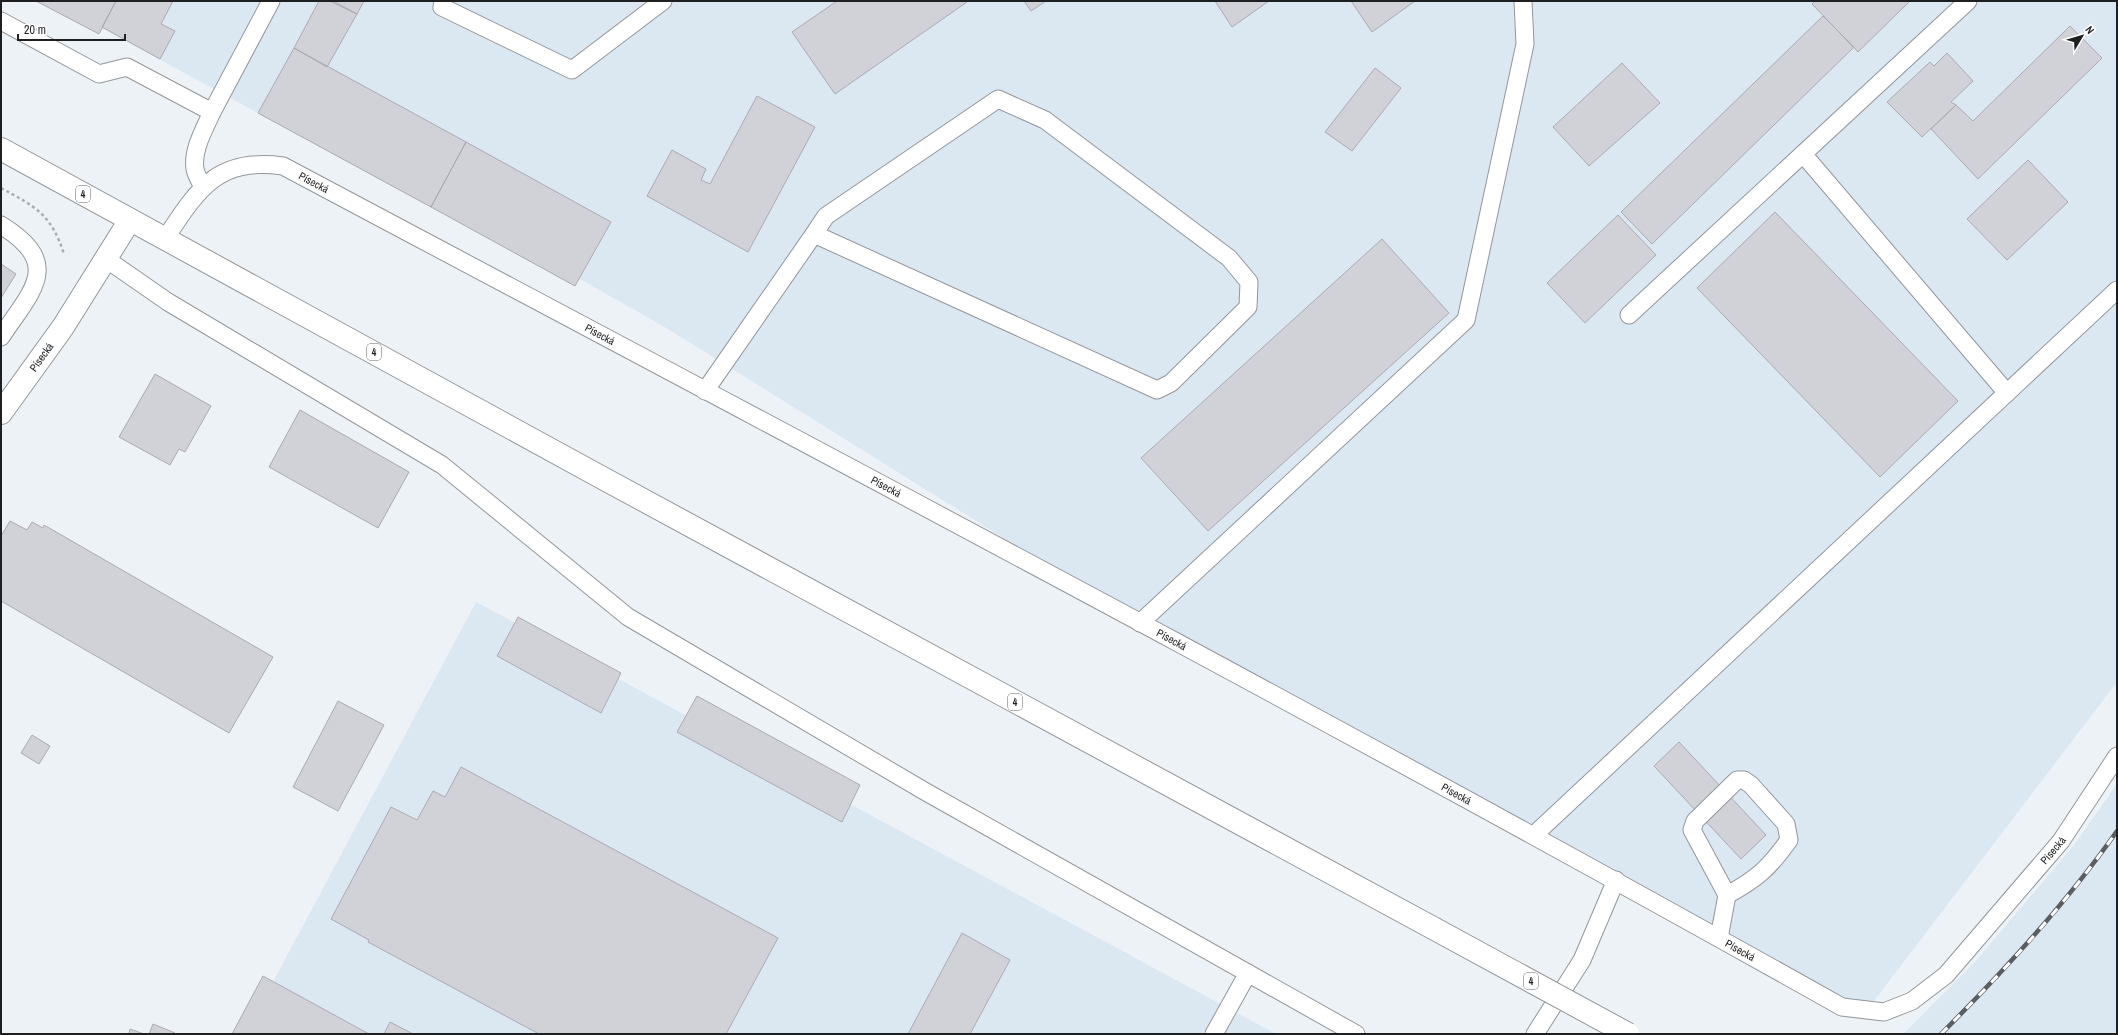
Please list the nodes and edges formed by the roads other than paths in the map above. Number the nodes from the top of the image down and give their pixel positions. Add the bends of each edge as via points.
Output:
1 (272, 1) edge
2 (443, 1) edge
3 (664, 1) edge
4 (1523, 1) edge
5 (1968, 1) edge
6 (1, 21) edge
7 (212, 112) junction
8 (1, 149) edge
9 (1803, 154) junction
10 (203, 187) junction
11 (130, 220) junction
12 (1, 225) edge
13 (814, 234) junction
14 (165, 239) junction
15 (106, 259) junction
16 (2117, 290) edge
17 (1629, 315) dead end
18 (1, 337) edge
19 (706, 391) junction
20 (2007, 393) junction
21 (1, 413) edge
22 (1140, 623) junction
23 (2117, 756) edge
24 (1534, 835) junction
25 (1616, 880) junction
26 (1727, 895) junction
27 (1719, 938) junction
28 (1248, 973) junction
29 (1214, 1034) edge
30 (1356, 1034) edge
31 (1535, 1034) edge
32 (1628, 1034) edge

1 - 7 lane
2 - 3 lane via 442,7 572,70
4 - 22 lane via 1525,44 1466,320
5 - 9 lane
6 - 7 lane via 99,74 127,67
7 - 10 lane via 197,146 195,161 195,171
8 - 11 main road, 4
9 - 17 lane
9 - 20 lane
10 - 14 lane, Písecká via 190,200
10 - 19 lane, Písecká via 213,179 244,165 263,163 283,166
11 - 14 main road, 4
11 - 15 main road, Písecká
12 - 18 lane via 32,249 37,260 37,272 35,284
13 - 13 lane via 826,216 998,99 1045,120 1229,258 1249,282 1248,307 1171,383 1157,390
13 - 19 lane
14 - 32 main road, 4, bridge
15 - 21 main road, Písecká via 39,362
15 - 28 lane via 168,302 442,466 628,616 1003,836
16 - 20 lane
19 - 22 lane, Písecká
20 - 24 lane
22 - 24 lane, Písecká
23 - 27 lane, Písecká via 2061,841 1946,975 1912,1002 1884,1012 1842,1007
24 - 25 lane, Písecká
25 - 27 lane, Písecká
25 - 31 lane via 1582,960
26 - 26 lane via 1752,881 1771,865 1789,840 1786,824 1744,780 1738,780 1695,821 1692,830
26 - 27 lane
28 - 29 lane
28 - 30 lane

